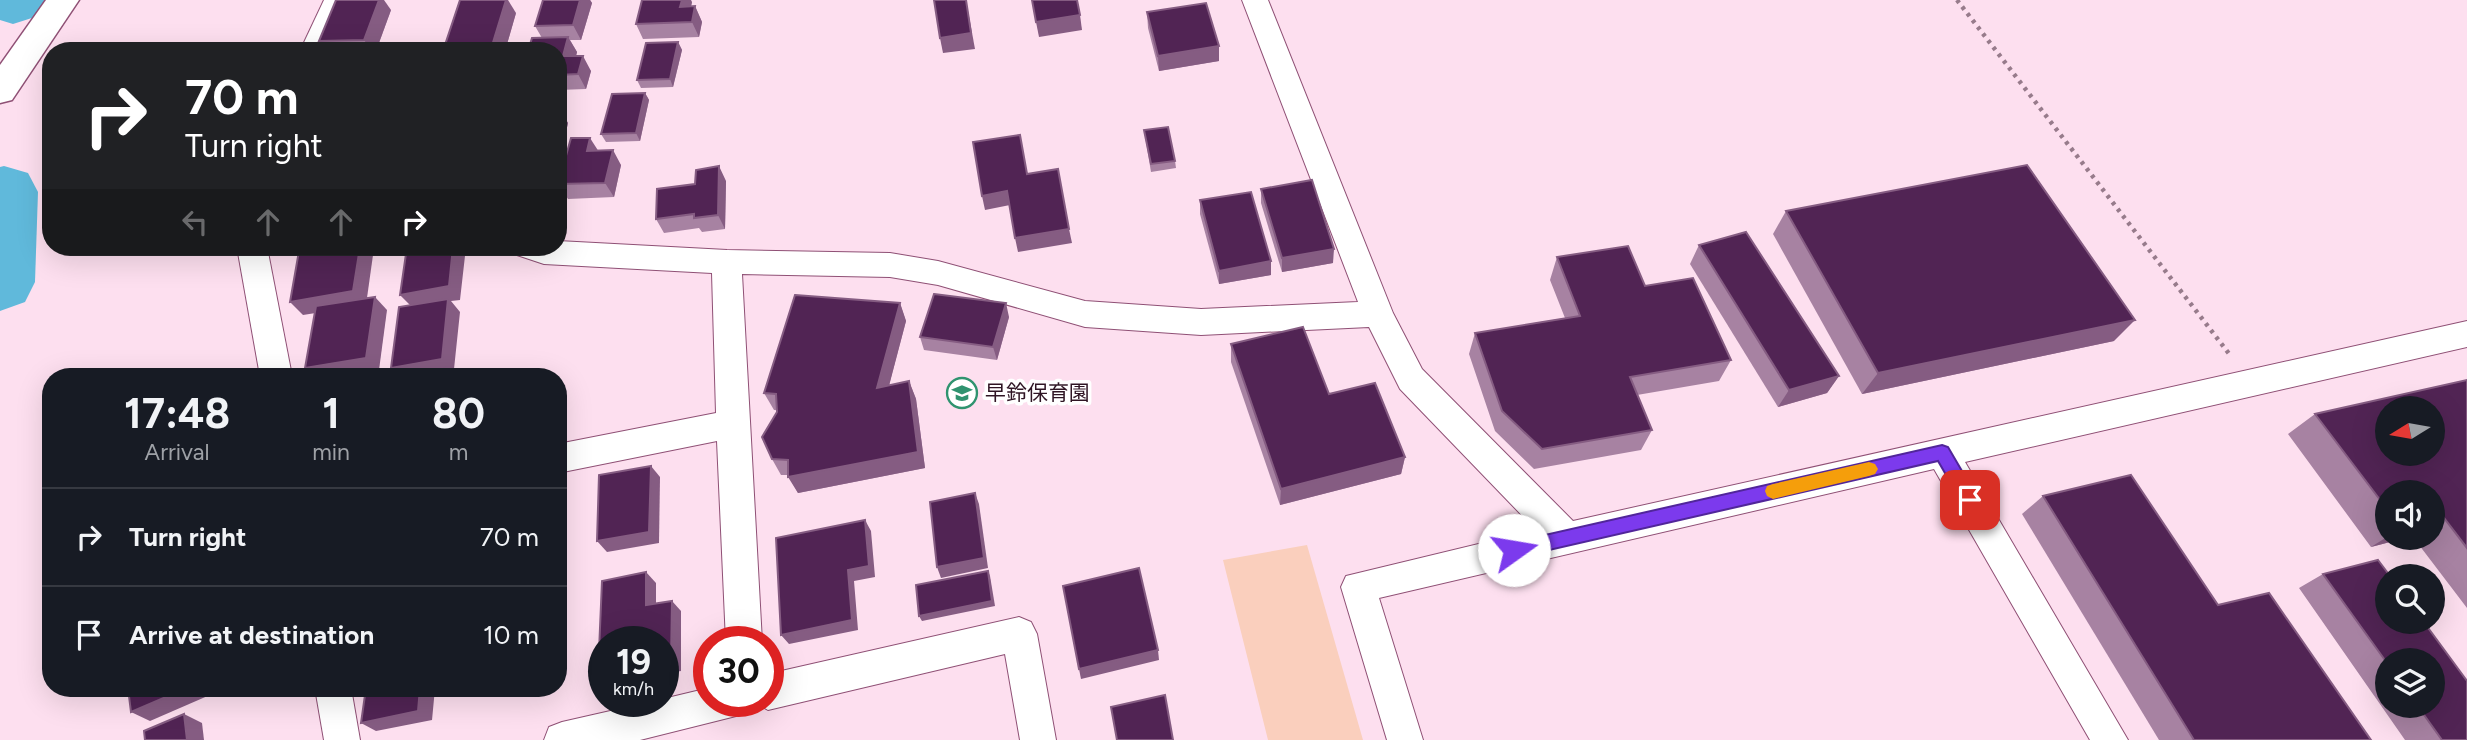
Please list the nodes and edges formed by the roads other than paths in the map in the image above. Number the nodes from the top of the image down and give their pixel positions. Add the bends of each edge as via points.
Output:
1 (64, 0) edge
2 (337, 0) edge
3 (1255, 0) edge
4 (317, 42) edge
5 (0, 91) edge
6 (567, 253) edge
7 (254, 256) edge
8 (727, 262) junction
9 (1378, 314) junction
10 (2463, 340) edge
11 (275, 368) edge
12 (732, 424) junction
13 (1942, 453) junction
14 (567, 457) edge
15 (1566, 538) junction
16 (743, 626) edge
17 (784, 688) edge
18 (335, 697) edge
19 (693, 710) edge
20 (342, 740) edge
21 (562, 740) edge
22 (1038, 740) edge
23 (1405, 740) edge
24 (2110, 740) edge

1 - 5 street
2 - 4 street
3 - 9 street
6 - 8 street
7 - 11 street
8 - 9 street via 890,265 937,273 1084,314 1201,321
8 - 12 street
9 - 15 street via 1411,379
10 - 13 street
12 - 14 street
12 - 16 street
13 - 15 street
13 - 24 street
15 - 23 street via 1358,587
17 - 22 street via 1019,634
18 - 20 street
19 - 21 street

